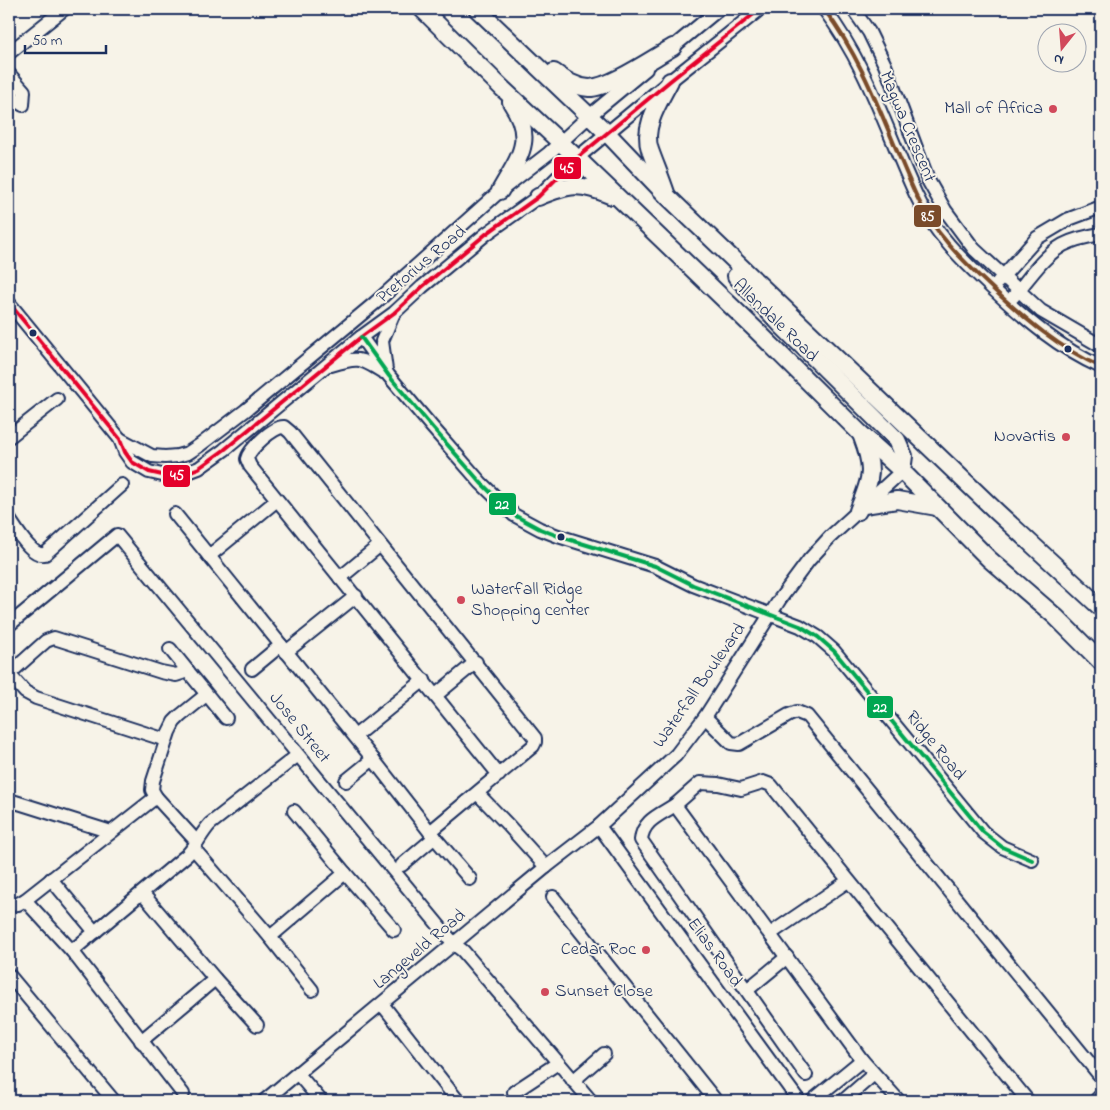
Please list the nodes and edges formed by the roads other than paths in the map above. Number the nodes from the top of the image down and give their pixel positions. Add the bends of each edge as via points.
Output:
1 (64, 9) edge
2 (422, 9) edge
3 (477, 9) edge
4 (719, 9) edge
5 (760, 9) edge
6 (824, 9) edge
7 (853, 9) edge
8 (512, 41) junction
9 (673, 47) junction
10 (9, 53) edge
11 (9, 74) edge
12 (670, 80) junction
13 (503, 89) junction
14 (9, 96) edge
15 (588, 117) junction
16 (607, 134) junction
17 (560, 142) junction
18 (578, 158) junction
19 (500, 191) junction
20 (666, 196) junction
21 (538, 197) junction
22 (619, 198) junction
23 (1101, 207) edge
24 (1101, 234) edge
25 (710, 237) junction
26 (1002, 276) junction
27 (992, 288) junction
28 (1018, 291) junction
29 (9, 303) edge
30 (1008, 304) junction
31 (394, 313) junction
32 (360, 337) junction
33 (1101, 346) edge
34 (307, 359) junction
35 (326, 366) junction
36 (1101, 367) edge
37 (388, 374) junction
38 (57, 399) dead end
39 (860, 433) junction
40 (9, 438) edge
41 (120, 439) junction
42 (902, 471) junction
43 (122, 485) dead end
44 (277, 500) junction
45 (937, 507) junction
46 (861, 508) junction
47 (175, 514) dead end
48 (9, 519) edge
49 (380, 545) junction
50 (209, 556) junction
51 (340, 578) junction
52 (356, 596) junction
53 (1101, 608) edge
54 (769, 616) junction
55 (9, 624) edge
56 (170, 649) dead end
57 (283, 649) junction
58 (476, 662) junction
59 (1101, 662) edge
60 (252, 669) dead end
61 (188, 671) junction
62 (9, 674) edge
63 (424, 680) junction
64 (206, 695) junction
65 (436, 695) junction
66 (705, 717) junction
67 (226, 718) dead end
68 (355, 736) junction
69 (166, 740) junction
70 (298, 755) junction
71 (373, 758) junction
72 (499, 775) junction
73 (346, 781) dead end
74 (478, 794) junction
75 (156, 797) junction
76 (9, 800) edge
77 (676, 805) junction
78 (294, 812) dead end
79 (599, 826) junction
80 (111, 832) junction
81 (432, 835) junction
82 (196, 845) junction
83 (1032, 860) dead end
84 (402, 864) dead end
85 (546, 867) junction
86 (345, 873) junction
87 (52, 879) junction
88 (470, 879) dead end
89 (848, 881) junction
90 (142, 892) junction
91 (553, 897) dead end
92 (25, 900) junction
93 (9, 906) edge
94 (394, 930) dead end
95 (95, 932) junction
96 (770, 934) junction
97 (270, 937) junction
98 (454, 944) junction
99 (72, 951) junction
100 (787, 957) junction
101 (9, 974) edge
102 (215, 979) junction
103 (312, 990) dead end
104 (747, 990) junction
105 (382, 1004) junction
106 (257, 1025) dead end
107 (141, 1041) junction
108 (604, 1054) dead end
109 (862, 1060) junction
110 (558, 1062) junction
111 (298, 1074) junction
112 (874, 1074) junction
113 (806, 1075) dead end
114 (1101, 1077) edge
115 (573, 1081) junction
116 (514, 1092) dead end
117 (183, 1094) dead end
118 (1101, 1098) edge
119 (114, 1101) edge
120 (264, 1101) edge
121 (321, 1101) edge
122 (458, 1101) edge
123 (591, 1101) edge
124 (716, 1101) edge
125 (799, 1101) edge
126 (812, 1101) edge
127 (843, 1101) edge
128 (899, 1101) edge
129 (1028, 1101) edge
130 (1098, 1101) edge

1 - 10 street
2 - 13 main road, Allandale Road
3 - 8 main road, Allandale Road
4 - 9 street, Pretorius Road
5 - 12 street, Pretorius Road
6 - 27 street, Magwa Crescent via 854,52 872,87 916,196 929,219
7 - 26 street, Magwa Crescent via 885,65 929,182 974,249
8 - 9 main road via 569,83 588,88 616,79
8 - 15 main road, Allandale Road
9 - 15 street, Pretorius Road
11 - 14 street via 24,91 23,105
12 - 16 street, Pretorius Road
12 - 20 main road via 652,117 648,138
13 - 17 main road, Allandale Road
13 - 19 main road via 520,116 524,132 522,150
15 - 16 main road, Allandale Road
15 - 17 street, Pretorius Road
16 - 18 street, Pretorius Road
16 - 20 main road, Allandale Road
17 - 18 main road, Allandale Road
17 - 19 street, Pretorius Road
18 - 21 street, Pretorius Road
18 - 22 main road, Allandale Road
19 - 34 street, Pretorius Road via 408,275
20 - 25 main road, Allandale Road
21 - 22 main road via 562,188 586,186
21 - 31 street, Pretorius Road via 486,234
22 - 39 main road, Allandale Road
23 - 26 street via 1069,219 1038,238
24 - 28 street via 1063,245
25 - 42 main road via 726,264 783,327 896,440 904,456
25 - 53 main road, Allandale Road
26 - 27 street
26 - 28 street, Magwa Crescent
27 - 30 street, Magwa Crescent
28 - 30 street
28 - 33 street, Magwa Crescent via 1041,310
29 - 41 street, Pretorius Road
30 - 36 street, Magwa Crescent via 1064,347
31 - 32 street, Pretorius Road
31 - 37 street via 382,341
32 - 34 street via 341,341
32 - 35 street, Pretorius Road
32 - 37 street, Ridge Road
34 - 41 street, Pretorius Road via 246,410 188,452 177,456 152,456
35 - 37 street via 348,360 365,360
35 - 41 street, Pretorius Road via 224,450 199,468 183,474 163,476 140,468 125,452
37 - 54 street, Ridge Road via 481,483 514,515 558,536 655,566
38 - 40 street
39 - 42 main road, Allandale Road
39 - 46 main road via 868,454 870,481
42 - 45 main road, Allandale Road
42 - 46 street, Waterfall Boulevard
43 - 48 street via 42,555 34,552
44 - 49 street via 247,459 250,452 281,426 290,432
44 - 50 street
44 - 51 street
45 - 46 main road via 897,500
45 - 59 main road, Allandale Road
46 - 54 street, Waterfall Boulevard via 809,560
47 - 50 street
49 - 51 street
49 - 58 street
50 - 57 street
51 - 52 street
52 - 57 street
52 - 63 street
54 - 66 street, Waterfall Boulevard
54 - 83 street, Ridge Road via 800,626 834,651 983,832 1002,847
55 - 70 street, Jose Street via 117,535
56 - 61 street
57 - 60 street
57 - 68 street
58 - 65 street
58 - 72 street via 535,738 535,744
61 - 62 street via 170,674 54,638 46,641
61 - 64 street
62 - 69 street via 25,692 36,698
63 - 65 street
63 - 68 street
64 - 67 street
64 - 69 street via 174,722
65 - 72 street
66 - 79 street, Waterfall Boulevard via 676,755
66 - 114 street via 731,743 739,744 789,715 797,712 807,716
68 - 71 street
69 - 75 street via 152,781
70 - 82 street via 210,824
70 - 98 street, Jose Street
71 - 73 street
71 - 81 street
72 - 74 street
74 - 81 street
74 - 85 street
75 - 80 street
75 - 82 street
76 - 80 street
77 - 89 street via 700,783 740,789 763,782 771,785
77 - 96 street
77 - 104 street via 646,824 641,840
78 - 86 street
79 - 85 street, Langeveld Road
79 - 125 street, Elias Road
80 - 87 street
81 - 84 street
81 - 88 street
82 - 90 street
82 - 97 street
85 - 98 street, Langeveld Road
86 - 94 street
86 - 97 street
87 - 92 street
87 - 95 street
89 - 96 street
89 - 129 street
90 - 95 street
90 - 102 street
91 - 124 street
92 - 93 street
92 - 99 street
95 - 99 street
96 - 100 street
97 - 103 street
98 - 105 street, Langeveld Road
98 - 110 street, Jose Street
99 - 107 street
100 - 104 street
100 - 109 street
101 - 119 street
102 - 106 street
102 - 107 street
104 - 113 street
105 - 111 street, Langeveld Road
105 - 122 street
107 - 117 street
108 - 115 street
109 - 112 street
109 - 126 street
110 - 115 street, Jose Street
110 - 116 street
111 - 120 street, Langeveld Road
111 - 121 street
112 - 127 street
112 - 128 street
115 - 123 street, Jose Street
118 - 130 main road

